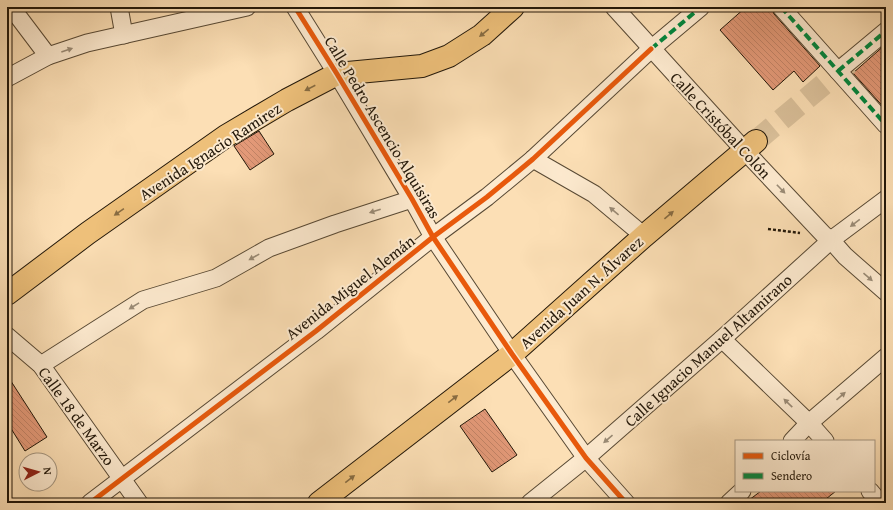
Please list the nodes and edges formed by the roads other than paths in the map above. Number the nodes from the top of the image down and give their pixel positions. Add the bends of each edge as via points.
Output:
1 (11, 7) edge
2 (119, 7) edge
3 (247, 7) edge
4 (295, 7) edge
5 (513, 7) edge
6 (614, 7) edge
7 (701, 7) edge
8 (781, 7) edge
9 (886, 31) edge
10 (124, 35) junction
11 (651, 48) junction
12 (48, 56) junction
13 (838, 71) junction
14 (337, 74) junction
15 (7, 78) edge
16 (886, 125) edge
17 (750, 146) junction
18 (533, 159) junction
19 (412, 199) junction
20 (886, 199) edge
21 (644, 236) junction
22 (433, 237) junction
23 (828, 238) junction
24 (886, 292) edge
25 (7, 294) edge
26 (7, 336) edge
27 (722, 339) junction
28 (512, 354) junction
29 (886, 357) edge
30 (41, 365) junction
31 (809, 423) junction
32 (793, 440) edge
33 (824, 440) edge
34 (586, 458) junction
35 (122, 479) junction
36 (741, 492) edge
37 (871, 492) edge
38 (90, 503) edge
39 (139, 503) edge
40 (319, 503) edge
41 (530, 503) edge
42 (626, 503) edge
43 (730, 503) edge
44 (880, 503) edge

1 - 12 street
2 - 10 street
3 - 10 street
4 - 14 street, Calle Pedro Ascencio Alquisiras
5 -> 14 main road, Avenida Ignacio Ramirez via 482,35 449,56 422,66
6 - 11 street, Calle Cristóbal Colón
7 - 11 street, Avenida Miguel Alemán
8 - 13 street
9 - 13 street
12 -> 10 street via 87,43
11 - 17 street, Calle Cristóbal Colón
11 - 18 street, Avenida Miguel Alemán
12 - 15 street
13 - 16 street
14 - 19 street, Calle Pedro Ascencio Alquisiras
14 -> 25 main road, Avenida Ignacio Ramirez via 226,136
21 -> 17 main road, Avenida Juan N. Álvarez
17 -> 23 street, Calle Cristóbal Colón
21 -> 18 street via 594,194
18 - 22 street, Avenida Miguel Alemán
19 - 22 street, Calle Pedro Ascencio Alquisiras
19 -> 30 street via 270,248 216,278 143,300
20 -> 23 street, Calle Ignacio Manuel Altamirano
21 - 28 main road, Avenida Juan N. Álvarez
22 - 28 street, Calle Pedro Ascencio Alquisiras
22 - 35 street, Avenida Miguel Alemán via 310,336
23 -> 24 street, Calle Cristóbal Colón
23 - 27 street, Calle Ignacio Manuel Altamirano
26 - 30 street, Calle 18 de Marzo
31 -> 27 street
27 -> 34 street, Calle Ignacio Manuel Altamirano
28 - 34 street, Calle Pedro Ascencio Alquisiras
40 -> 28 main road, Avenida Juan N. Álvarez
31 -> 29 street
30 - 35 street, Calle 18 de Marzo
31 - 32 street
31 - 33 street
34 - 41 street, Calle Ignacio Manuel Altamirano
34 - 42 street, Calle Pedro Ascencio Alquisiras
35 - 38 street, Avenida Miguel Alemán
35 - 39 street, Calle 18 de Marzo
36 - 43 street
37 - 44 street

